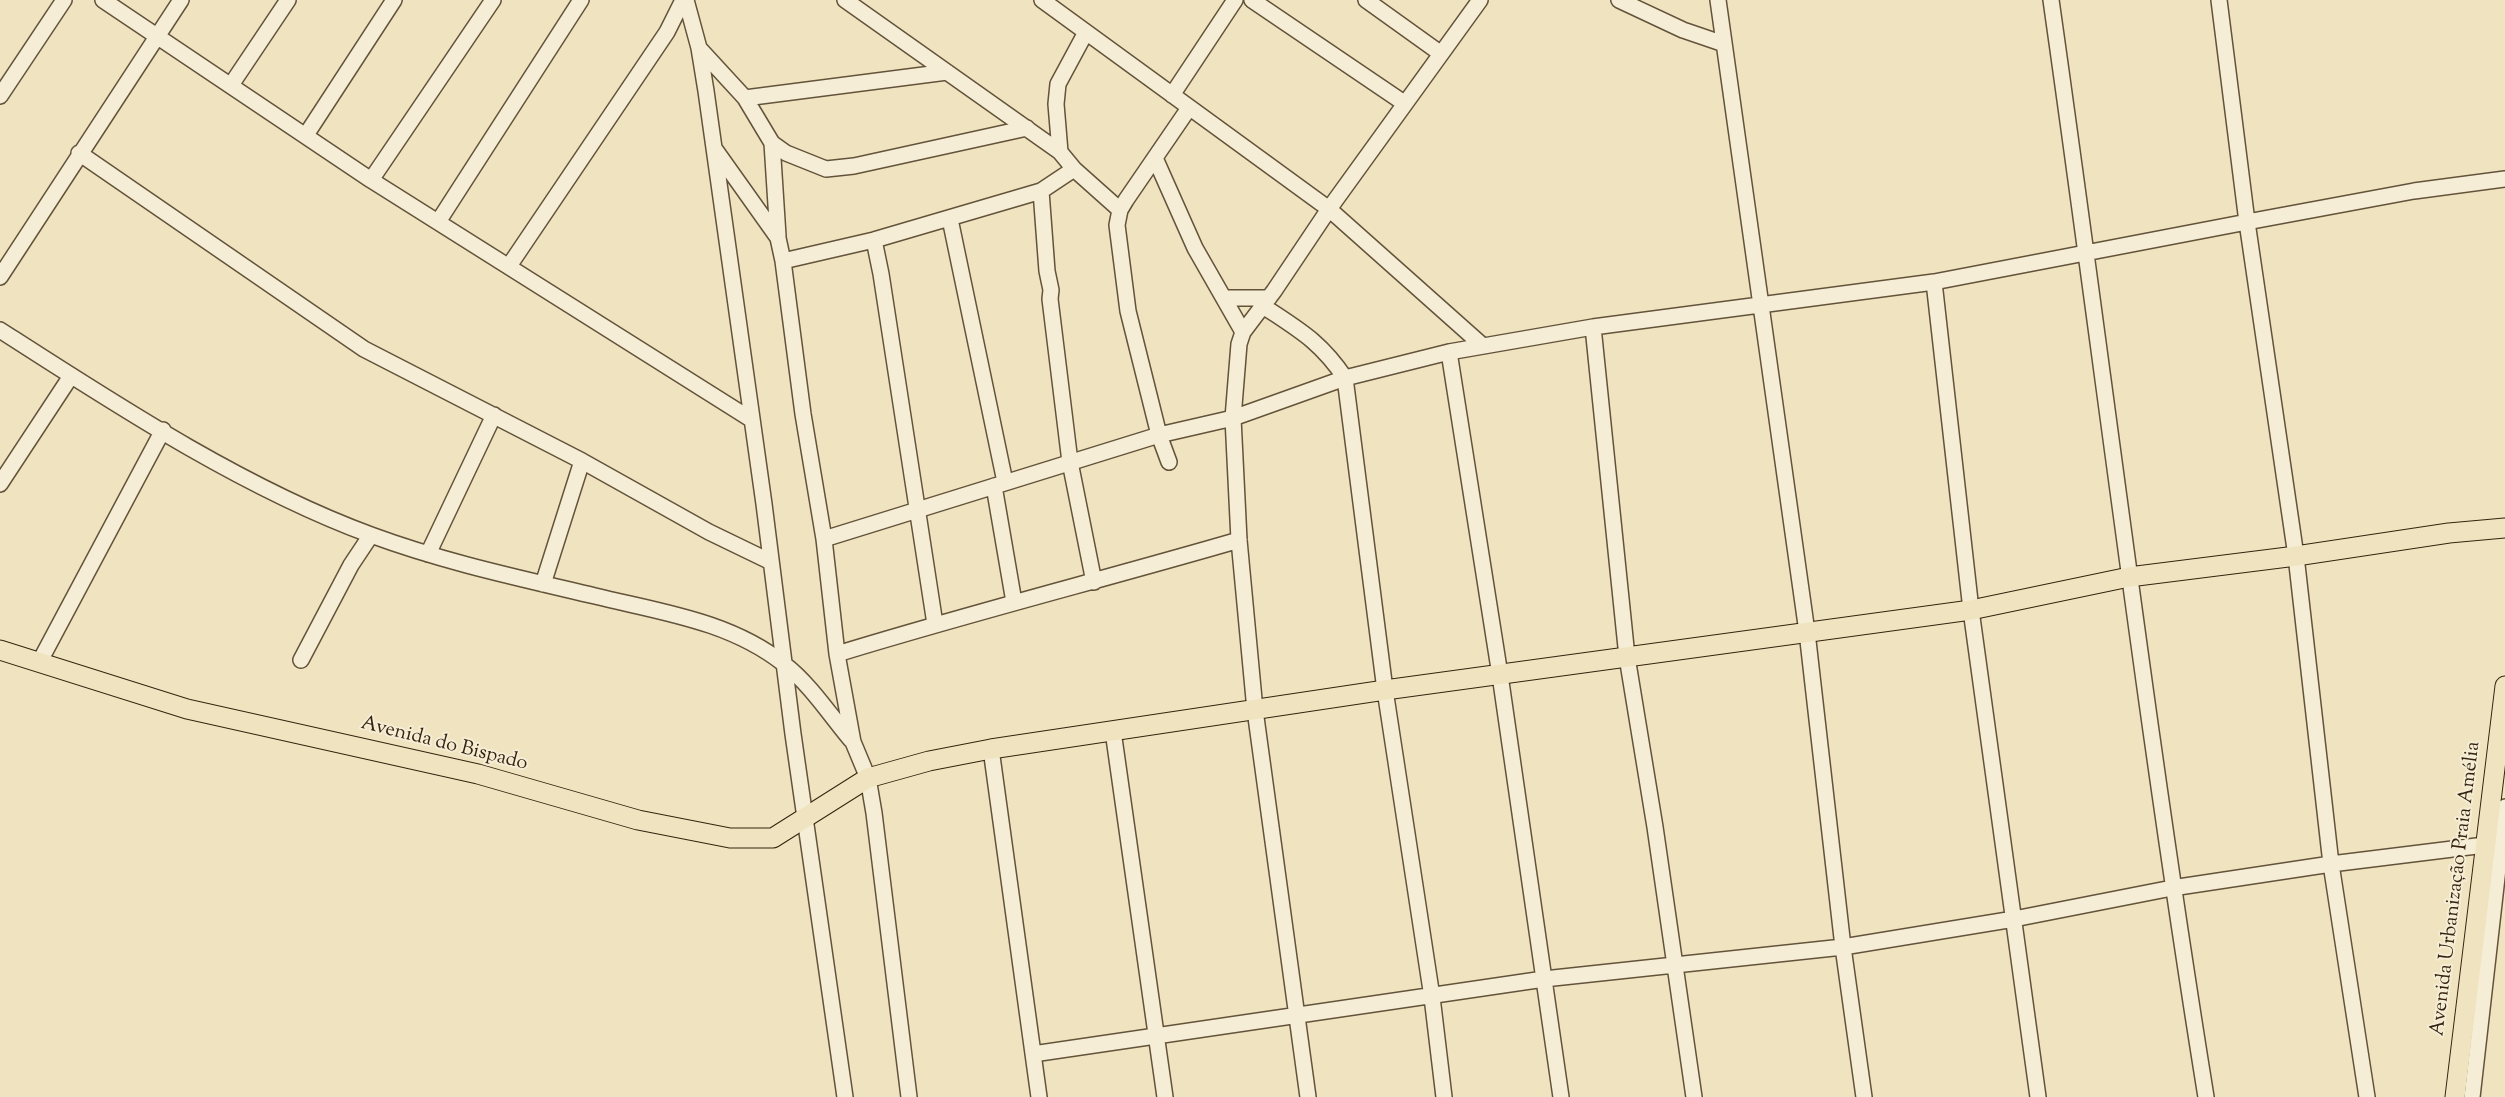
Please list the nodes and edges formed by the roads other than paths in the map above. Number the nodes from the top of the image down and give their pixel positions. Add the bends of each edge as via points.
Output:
1 (64, 0) edge
2 (103, 0) edge
3 (181, 0) edge
4 (288, 0) edge
5 (394, 0) edge
6 (493, 0) edge
7 (581, 0) edge
8 (685, 0) edge
9 (844, 0) edge
10 (1042, 0) edge
11 (1235, 0) edge
12 (1252, 0) edge
13 (1366, 0) edge
14 (1619, 0) edge
15 (1718, 0) edge
16 (2051, 0) edge
17 (2219, 0) edge
18 (1476, 1) edge
19 (1086, 32) junction
20 (156, 36) junction
21 (1724, 44) junction
22 (699, 48) junction
23 (1440, 53) junction
24 (947, 72) junction
25 (231, 85) junction
26 (1172, 95) junction
27 (0, 96) edge
28 (745, 98) junction
29 (1404, 103) junction
30 (1189, 108) junction
31 (1027, 128) junction
32 (306, 135) junction
33 (772, 143) junction
34 (712, 144) junction
35 (1060, 152) junction
36 (79, 154) junction
37 (1155, 158) junction
38 (1074, 169) junction
39 (2505, 179) edge
40 (371, 180) junction
41 (1041, 191) junction
42 (1329, 209) junction
43 (1120, 210) junction
44 (950, 219) junction
45 (438, 222) junction
46 (2247, 222) junction
47 (778, 238) junction
48 (874, 240) junction
49 (2087, 252) junction
50 (783, 261) junction
51 (509, 266) junction
52 (0, 277) edge
53 (1934, 282) junction
54 (1224, 298) junction
55 (1266, 302) junction
56 (1762, 305) junction
57 (1593, 327) junction
58 (0, 330) edge
59 (1244, 332) junction
60 (1483, 346) junction
61 (1449, 352) junction
62 (71, 376) junction
63 (1345, 378) junction
64 (494, 415) junction
65 (1233, 418) junction
66 (752, 420) junction
67 (163, 430) junction
68 (1159, 435) junction
69 (582, 461) junction
70 (1070, 462) junction
71 (1169, 462) dead end
72 (0, 484) edge
73 (999, 484) junction
74 (917, 509) junction
75 (2505, 528) edge
76 (371, 535) junction
77 (824, 539) junction
78 (1239, 540) junction
79 (428, 554) junction
80 (2296, 556) junction
81 (771, 562) junction
82 (2129, 577) junction
83 (1094, 582) junction
84 (543, 584) junction
85 (1014, 602) junction
86 (1971, 610) junction
87 (935, 624) junction
88 (1807, 632) junction
89 (0, 650) edge
90 (836, 654) junction
91 (1627, 657) junction
92 (301, 660) dead end
93 (40, 661) junction
94 (784, 664) junction
95 (1500, 675) junction
96 (2505, 686) edge
97 (1385, 690) junction
98 (1255, 710) junction
99 (1114, 731) junction
100 (853, 742) junction
101 (991, 749) junction
102 (868, 778) junction
103 (2505, 807) edge
104 (805, 818) junction
105 (2493, 844) junction
106 (2331, 864) junction
107 (2172, 888) junction
108 (2014, 919) junction
109 (1843, 947) junction
110 (1674, 967) junction
111 (1544, 979) junction
112 (1432, 997) junction
113 (1297, 1014) junction
114 (1157, 1035) junction
115 (1033, 1054) junction
116 (845, 1097) edge
117 (909, 1097) edge
118 (1039, 1097) edge
119 (1166, 1097) edge
120 (1308, 1097) edge
121 (1444, 1097) edge
122 (1561, 1097) edge
123 (1694, 1097) edge
124 (1864, 1097) edge
125 (2038, 1097) edge
126 (2206, 1097) edge
127 (2367, 1097) edge
128 (2455, 1097) edge
129 (2472, 1097) edge

1 - 27 street
2 - 20 street
3 - 20 street
4 - 25 street
5 - 32 street
6 - 40 street
7 - 45 street
8 - 22 street
8 - 51 street via 667,32
9 - 24 street
10 - 19 street
11 - 26 street
12 - 29 street
13 - 23 street
14 - 21 street via 1683,30
15 - 21 street
16 - 49 street
17 - 46 street
18 - 23 street
19 - 26 street
19 - 35 street via 1058,84 1056,104
20 - 25 street
20 - 36 street
21 - 56 street
22 - 28 street
22 - 34 street
23 - 29 street
24 - 28 street
24 - 31 street
25 - 32 street
26 - 30 street
28 - 33 street
29 - 42 street
30 - 37 street
30 - 42 street
31 - 33 street via 854,166 826,169 786,153
31 - 35 street
32 - 40 street
33 - 47 street
34 - 47 street
34 - 66 street
35 - 38 street
36 - 52 street
36 - 64 street via 364,349
37 - 43 street
37 - 54 street via 1194,248
38 - 41 street
38 - 43 street
39 - 46 street
40 - 45 street
41 - 44 street
41 - 70 street via 1047,271
42 - 55 street
42 - 60 street
43 - 68 street via 1118,246 1128,312
44 - 48 street
44 - 73 street
45 - 51 street
46 - 49 street
46 - 80 street
47 - 50 street
48 - 50 street
48 - 74 street
49 - 53 street
49 - 82 street
50 - 77 street via 803,414
51 - 66 street
53 - 56 street
53 - 86 street
54 - 55 street
54 - 59 street
55 - 59 street
55 - 63 street via 1329,354
56 - 57 street
56 - 88 street
57 - 60 street
57 - 91 street
58 - 62 street
59 - 65 street via 1239,344
60 - 61 street
61 - 63 street
61 - 95 street
62 - 67 street
62 - 72 street
63 - 65 street
63 - 97 street
64 - 69 street
64 - 79 street
65 - 68 street
65 - 78 street
66 - 81 street
67 - 76 street via 300,506
67 - 93 street
68 - 70 street
68 - 71 street
69 - 81 street via 668,511
69 - 84 street
70 - 73 street
70 - 83 street
73 - 74 street
73 - 85 street
74 - 77 street
74 - 87 street
75 - 80 main road, Avenida do Bispado
76 - 79 street
76 - 92 street via 351,564
77 - 90 street
78 - 83 street
78 - 98 street
79 - 84 street
80 - 82 main road, Avenida do Bispado
80 - 106 street
81 - 94 street
82 - 86 main road, Avenida do Bispado
82 - 107 street
83 - 85 street
84 - 94 street via 710,624
85 - 87 street
86 - 88 main road, Avenida do Bispado
86 - 108 street
87 - 90 street
88 - 91 main road, Avenida do Bispado
88 - 109 street
89 - 93 main road, Avenida do Bispado
90 - 100 street
91 - 95 main road, Avenida do Bispado
91 - 110 street
93 - 104 main road, Avenida do Bispado via 187,709 478,774 647,822 730,838 773,838
94 - 100 street
94 - 104 street
95 - 97 main road, Avenida do Bispado
95 - 111 street
96 - 105 main road, Avenida Urbanização Praia Amélia
97 - 98 main road, Avenida do Bispado
97 - 112 street
98 - 99 main road, Avenida do Bispado
98 - 113 street
99 - 101 main road, Avenida do Bispado
99 - 114 street
100 - 102 street
101 - 102 main road, Avenida do Bispado via 929,761
101 - 115 street
102 - 104 main road, Avenida do Bispado
102 - 117 street
103 - 105 street
104 - 116 street
105 - 106 street
105 - 128 main road, Avenida Urbanização Praia Amélia
105 - 129 street
106 - 107 street
106 - 127 street
107 - 108 street
107 - 126 street
108 - 109 street
108 - 125 street
109 - 110 street
109 - 124 street
110 - 111 street
110 - 123 street
111 - 112 street
111 - 122 street
112 - 113 street
112 - 121 street
113 - 114 street
113 - 120 street
114 - 115 street
114 - 119 street
115 - 118 street

